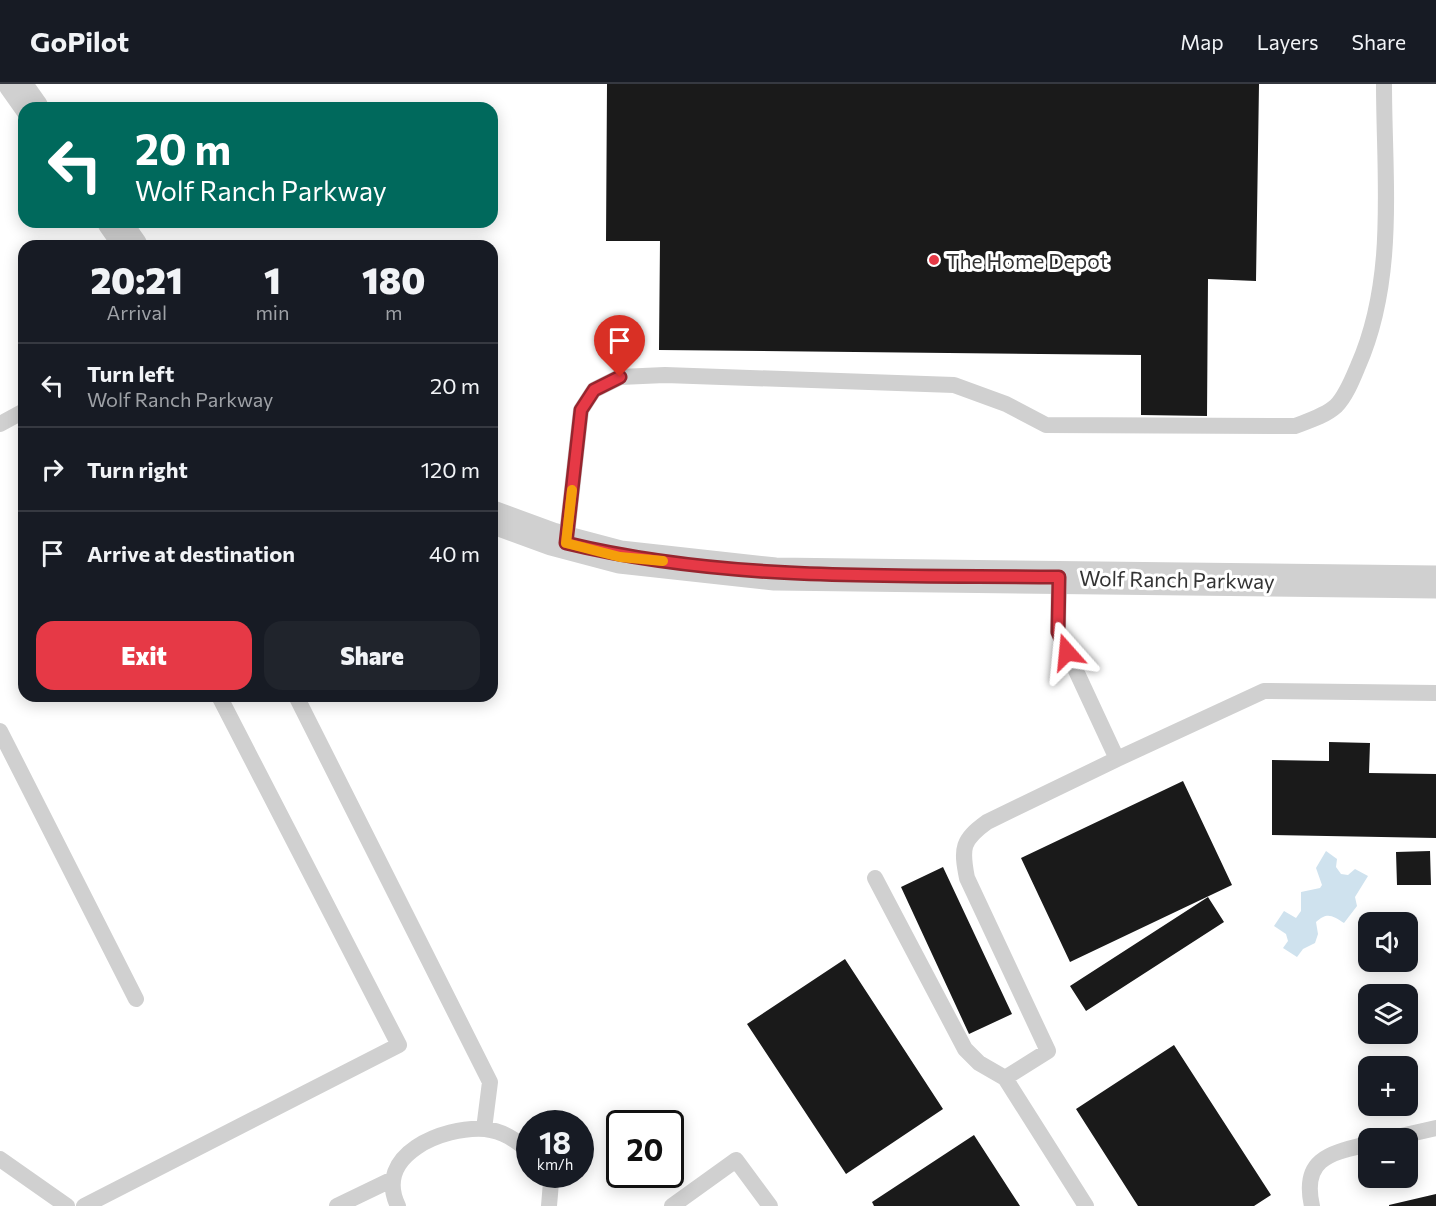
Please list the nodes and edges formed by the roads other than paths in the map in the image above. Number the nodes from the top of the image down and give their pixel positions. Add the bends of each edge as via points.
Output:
1 (15, 84) edge
2 (1384, 84) edge
3 (28, 102) edge
4 (18, 412) edge
5 (2, 416) edge
6 (498, 520) edge
7 (566, 543) junction
8 (1059, 577) junction
9 (1436, 582) edge
10 (1436, 693) edge
11 (222, 702) edge
12 (299, 702) edge
13 (0, 731) edge
14 (1117, 759) junction
15 (875, 878) dead end
16 (136, 999) dead end
17 (1005, 1078) junction
18 (1436, 1128) edge
19 (484, 1129) junction
20 (1418, 1132) edge
21 (516, 1139) edge
22 (1358, 1146) edge
23 (0, 1159) edge
24 (393, 1179) junction
25 (550, 1188) edge
26 (67, 1206) edge
27 (84, 1206) edge
28 (337, 1206) edge
29 (398, 1206) edge
30 (549, 1206) edge
31 (672, 1206) edge
32 (770, 1206) edge
33 (1086, 1206) edge
34 (1312, 1206) edge

1 - 3 street
2 - 7 lane via 1384,272 1379,305 1352,381 1336,405 1317,418 1295,426 1046,425 1006,404 954,385 665,375 620,377 594,390 581,410
4 - 5 lane
6 - 7 street, Wolf Ranch Parkway
7 - 8 street, Wolf Ranch Parkway via 620,557 775,574
8 - 9 street, Wolf Ranch Parkway
8 - 14 lane via 1058,632
10 - 14 lane via 1264,691
11 - 27 lane via 399,1045
12 - 19 lane via 490,1082
13 - 16 lane
14 - 17 lane via 987,822 969,835 963,855 967,878 1048,1051
15 - 17 lane via 964,1049
17 - 33 lane
18 - 20 lane
19 - 21 lane
19 - 24 lane via 438,1136 417,1145 403,1158
22 - 34 lane via 1330,1153 1313,1169 1309,1196
23 - 26 lane
24 - 28 lane
24 - 29 lane via 391,1193
25 - 30 lane
31 - 32 lane via 736,1160

